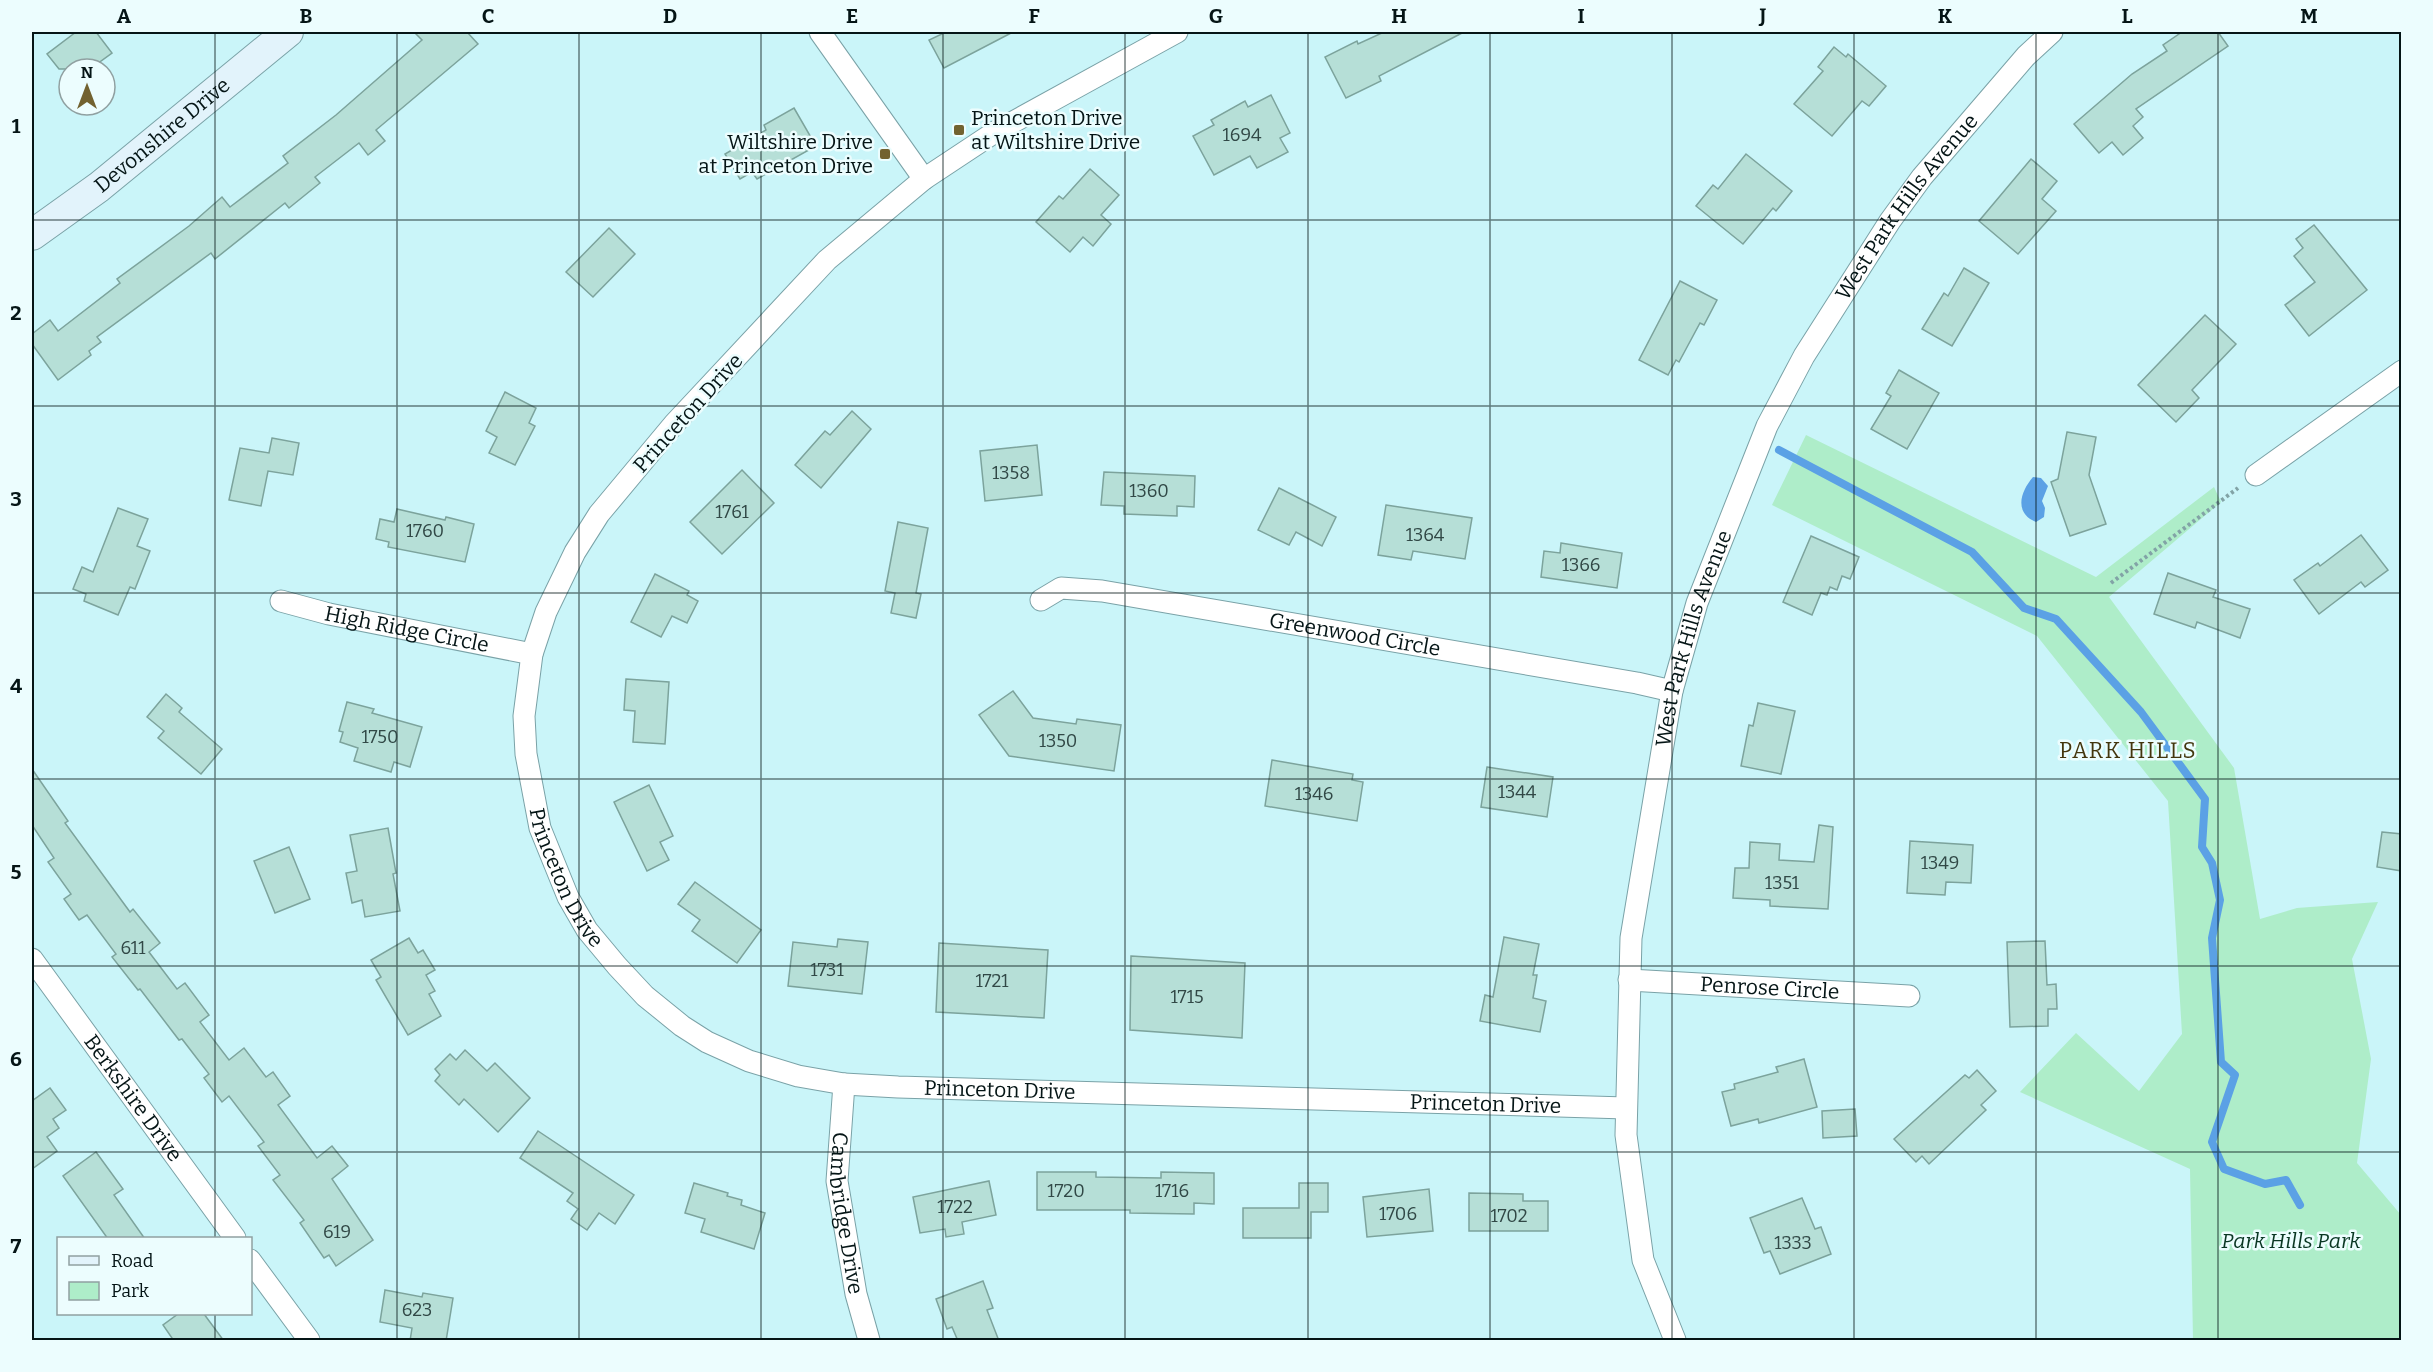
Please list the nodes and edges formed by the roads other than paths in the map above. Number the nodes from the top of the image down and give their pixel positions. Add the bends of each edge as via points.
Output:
1 (288, 32) edge
2 (819, 32) edge
3 (1177, 32) edge
4 (2052, 32) edge
5 (924, 178) junction
6 (32, 235) edge
7 (2402, 371) edge
8 (2256, 475) road end
9 (1041, 600) dead end
10 (281, 602) dead end
11 (532, 654) junction
12 (1672, 691) junction
13 (32, 959) edge
14 (1629, 980) junction
15 (1909, 996) dead end
16 (844, 1084) junction
17 (1626, 1108) junction
18 (234, 1237) edge
19 (252, 1263) edge
20 (309, 1341) edge
21 (869, 1341) edge
22 (1675, 1341) edge

1 - 6 street, Devonshire Drive via 99,187
2 - 5 street
3 - 5 street, Princeton Drive via 995,132
4 - 12 street, West Park Hills Avenue via 2026,56 1922,177 1804,356 1767,426 1698,603
5 - 11 street, Princeton Drive via 827,260 674,424 599,514 575,552 546,612
7 - 8 street
9 - 12 street, Greenwood Circle via 1061,588 1102,591
10 - 11 street, High Ridge Circle
11 - 16 street, Princeton Drive via 524,716 532,793 554,866 587,930 645,996 707,1042 749,1061 798,1076
12 - 14 street, West Park Hills Avenue via 1631,938
13 - 18 street, Berkshire Drive
14 - 15 street, Penrose Circle
14 - 17 street, West Park Hills Avenue
16 - 17 street, Princeton Drive
16 - 21 street, Cambridge Drive via 837,1181 855,1294
17 - 22 street, West Park Hills Avenue via 1626,1135 1643,1260
19 - 20 street

